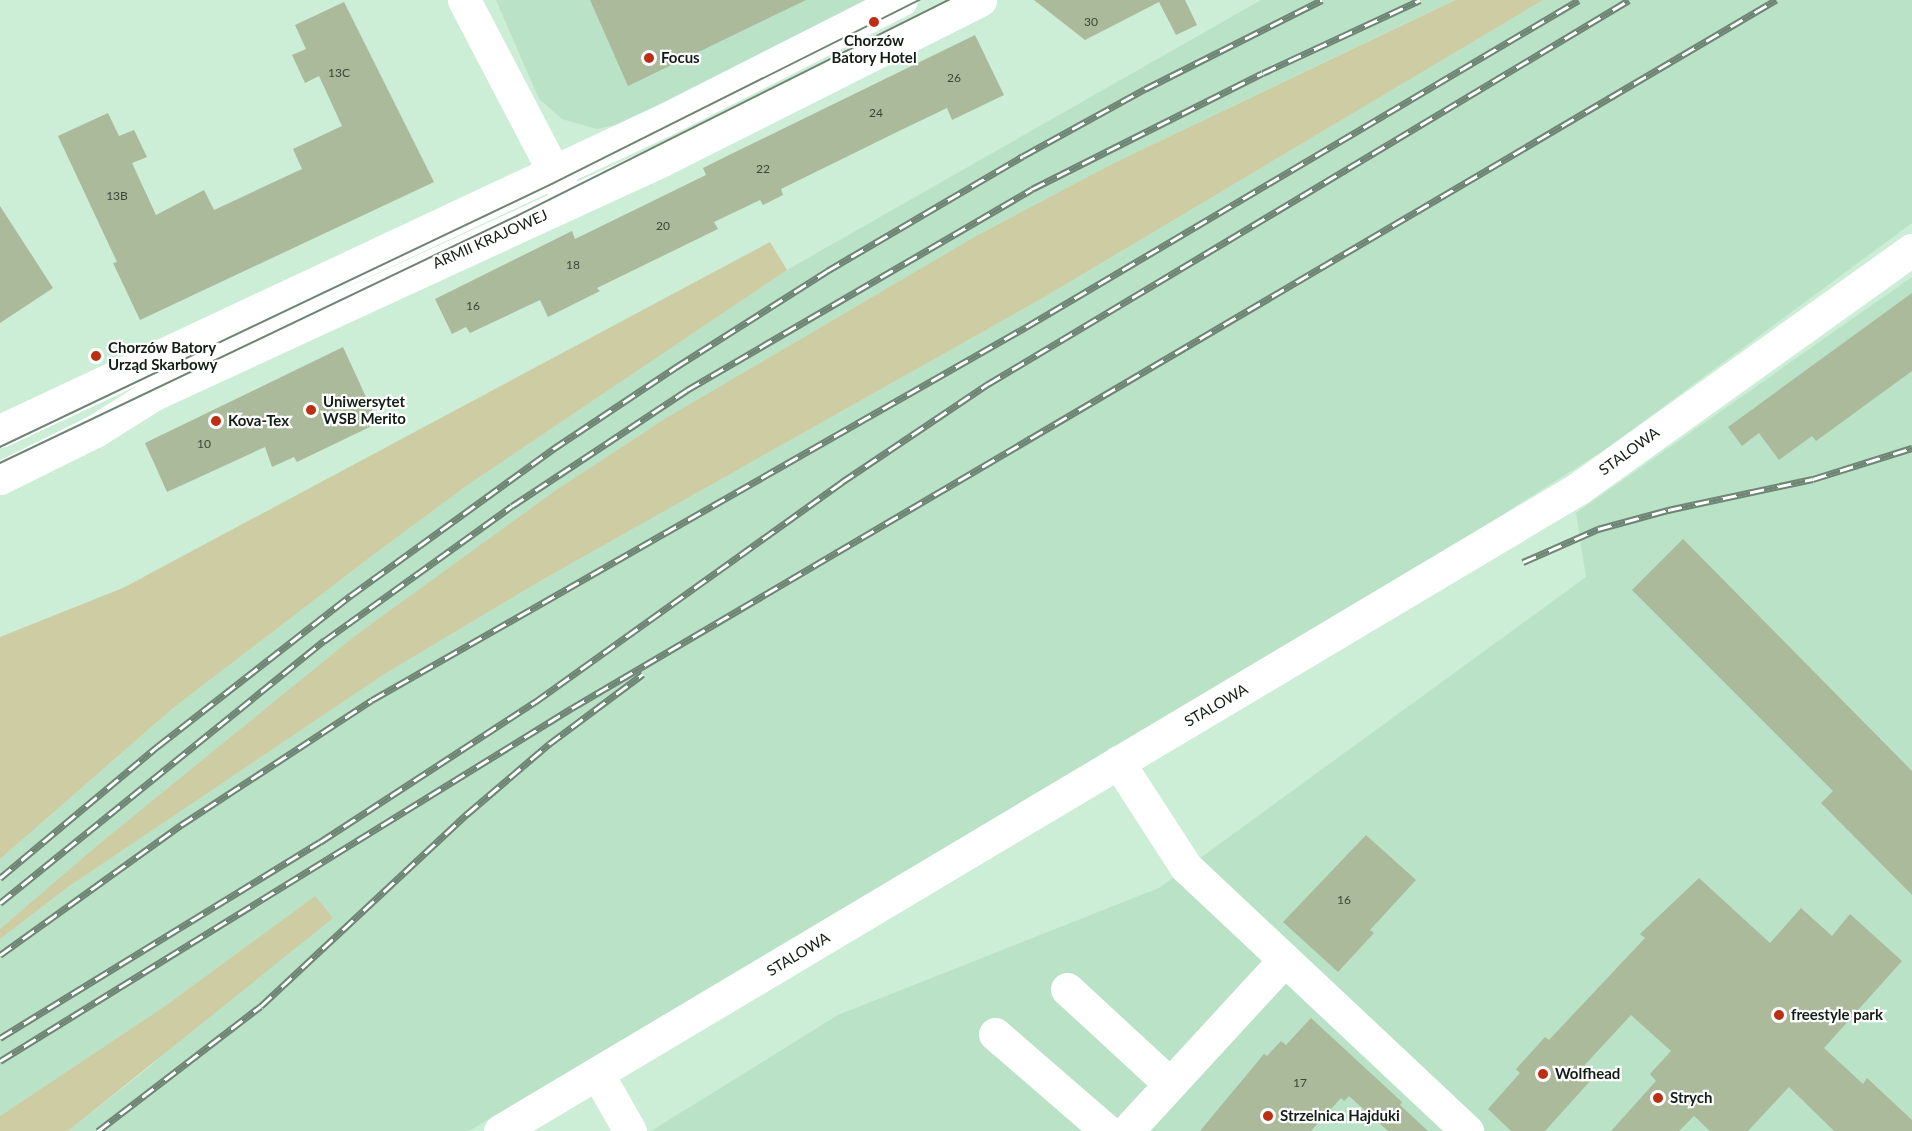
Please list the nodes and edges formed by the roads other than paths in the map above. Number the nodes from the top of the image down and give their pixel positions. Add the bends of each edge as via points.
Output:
1 (464, 0) edge
2 (901, 0) edge
3 (980, 0) edge
4 (555, 172) junction
5 (571, 203) junction
6 (1912, 250) edge
7 (30, 416) junction
8 (0, 431) edge
9 (56, 449) junction
10 (3, 471) edge
11 (1118, 762) junction
12 (1284, 960) junction
13 (1067, 989) dead end
14 (995, 1034) dead end
15 (597, 1073) junction
16 (1170, 1084) junction
17 (1460, 1128) edge
18 (500, 1131) edge
19 (630, 1131) edge
20 (1107, 1131) edge
21 (1127, 1131) edge

1 - 4 street
2 - 4 street
3 - 5 street, ARMII KRAJOWEJ
4 - 5 street
4 - 7 street
5 - 9 street, ARMII KRAJOWEJ via 154,394 95,431
6 - 11 street, STALOWA via 1579,488
7 - 8 street
7 - 9 street
9 - 10 street, ARMII KRAJOWEJ
11 - 12 street via 1186,867
11 - 15 street, STALOWA
12 - 16 street
12 - 17 street
13 - 16 street
14 - 20 street
15 - 18 street, STALOWA
15 - 19 street
16 - 21 street

